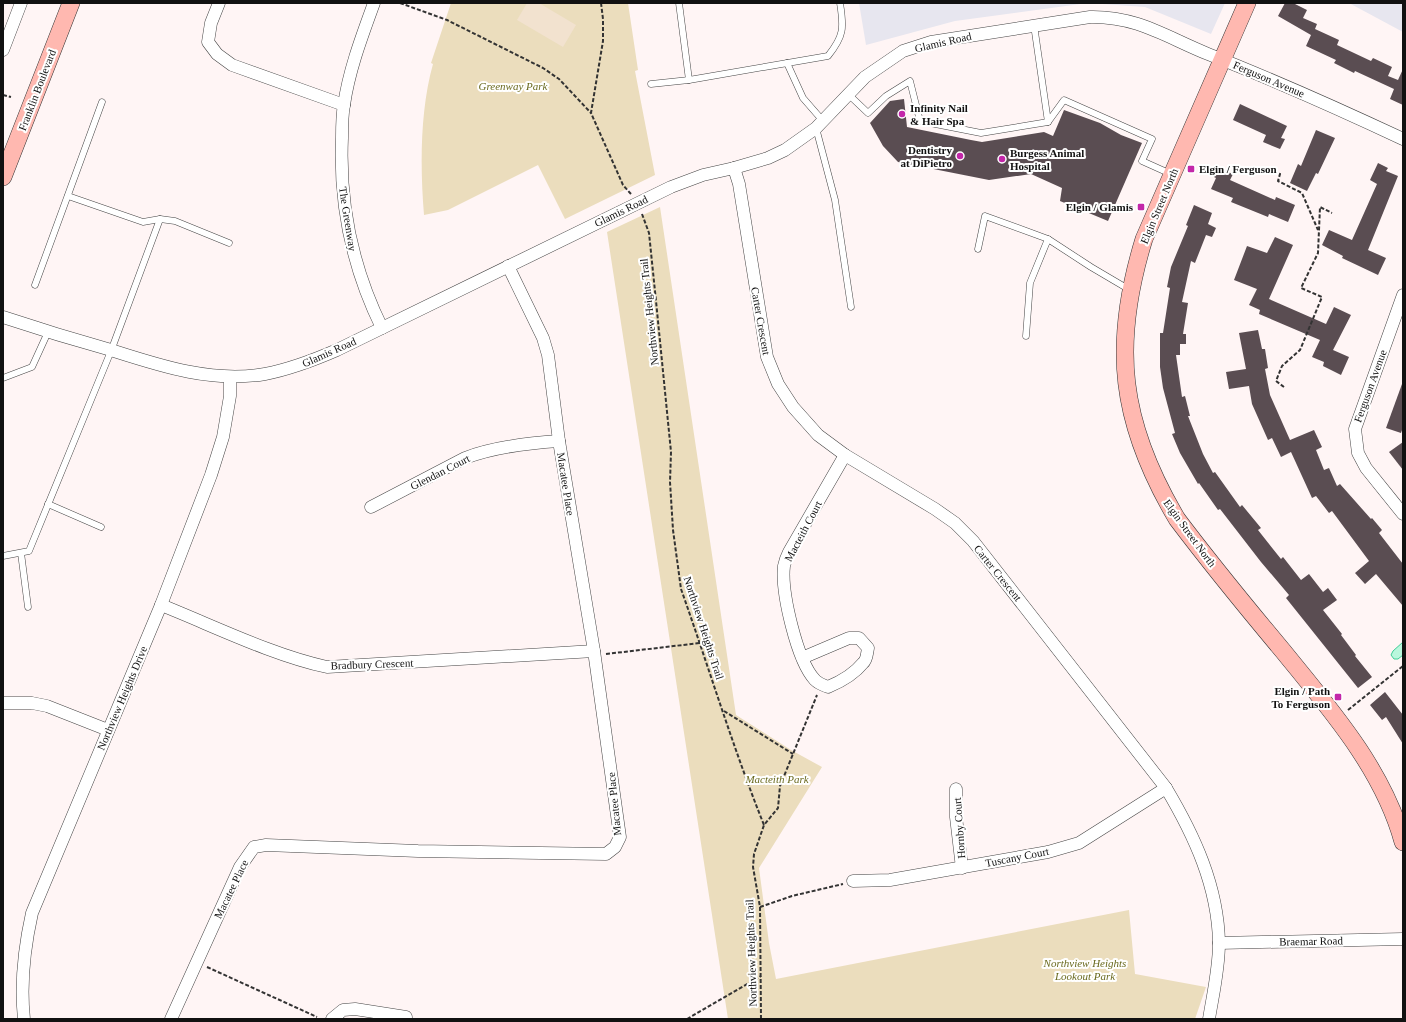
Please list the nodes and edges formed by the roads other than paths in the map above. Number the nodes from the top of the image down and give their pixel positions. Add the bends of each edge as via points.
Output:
1 (21, 3) edge
2 (71, 3) edge
3 (219, 3) edge
4 (374, 3) edge
5 (679, 3) edge
6 (840, 3) edge
7 (1247, 3) edge
8 (1034, 25) junction
9 (3, 50) edge
10 (1223, 59) junction
11 (787, 64) junction
12 (689, 80) junction
13 (651, 84) dead end
14 (848, 94) junction
15 (102, 102) dead end
16 (344, 105) junction
17 (1048, 122) junction
18 (820, 125) junction
19 (1403, 139) edge
20 (734, 168) junction
21 (1172, 174) junction
22 (3, 177) edge
23 (68, 196) junction
24 (160, 219) junction
25 (1048, 239) junction
26 (229, 243) dead end
27 (978, 249) dead end
28 (508, 266) junction
29 (35, 285) dead end
30 (1130, 290) junction
31 (1403, 295) edge
32 (850, 307) dead end
33 (3, 317) edge
34 (382, 328) junction
35 (48, 332) junction
36 (1026, 336) dead end
37 (111, 351) junction
38 (230, 377) junction
39 (3, 378) edge
40 (559, 441) junction
41 (845, 455) junction
42 (48, 504) junction
43 (371, 507) dead end
44 (1403, 514) edge
45 (101, 527) dead end
46 (21, 553) junction
47 (3, 556) edge
48 (161, 605) junction
49 (28, 608) dead end
50 (594, 651) junction
51 (802, 658) junction
52 (3, 703) edge
53 (108, 730) junction
54 (1166, 788) junction
55 (956, 789) dead end
56 (1400, 817) edge
57 (1403, 842) edge
58 (962, 868) junction
59 (853, 882) road end
60 (1403, 939) edge
61 (1219, 943) junction
62 (406, 1017) dead end
63 (24, 1019) edge
64 (171, 1019) edge
65 (332, 1019) edge
66 (1209, 1019) edge

1 - 9 street
2 - 22 street, Franklin Boulevard
3 - 16 street via 211,23 208,42 217,54 232,65
4 - 16 street, The Greenway via 356,52
5 - 12 lane
6 - 11 lane via 843,26 838,45 828,56
7 - 10 street, Elgin Street North
8 - 10 street, Glamis Road via 1110,16 1145,26
8 - 14 street, Glamis Road via 931,42 903,51 865,77
8 - 17 lane
10 - 19 street, Ferguson Avenue
10 - 21 street, Elgin Street North
11 - 12 lane
11 - 18 lane via 803,98
12 - 13 lane
14 - 17 lane via 868,113 886,96 910,81 920,121 981,133
14 - 18 street, Glamis Road
15 - 23 lane
16 - 34 street, The Greenway via 340,170 344,208 351,248
17 - 21 lane via 1064,100 1093,112 1152,139 1142,161
18 - 20 street, Glamis Road via 779,153
18 - 32 lane via 835,200
20 - 28 street, Glamis Road via 703,175 671,187
20 - 41 street, Carter Crescent via 739,184 767,357 778,384 793,407 818,435
21 - 30 street, Elgin Street North via 1144,239
23 - 24 lane via 142,222
23 - 29 lane
24 - 26 lane via 175,221
24 - 37 lane
25 - 27 lane via 985,216
25 - 30 lane
25 - 36 lane via 1030,283
28 - 34 street, Glamis Road
28 - 40 street, Macatee Place via 543,338 548,355
30 - 56 street, Elgin Street North via 1125,323 1124,359 1129,407 1143,452 1158,487 1177,519 1214,567 1337,719
31 - 44 street, Ferguson Avenue via 1355,429 1358,454
33 - 35 street, Glamis Road
34 - 38 street, Glamis Road via 299,366 265,374
35 - 37 street, Glamis Road
35 - 39 lane via 32,367
37 - 38 street, Glamis Road via 164,368
37 - 42 lane
38 - 48 street, Northview Heights Drive via 230,396 223,437
40 - 43 street, Glendan Court via 480,453 465,458
40 - 50 street, Macatee Place
41 - 51 street, Macteith Court via 789,552 784,566 794,637
41 - 54 street, Carter Crescent via 935,509 972,541
42 - 45 lane
42 - 46 lane via 29,551
46 - 47 lane
46 - 49 lane
48 - 50 street, Bradbury Crescent via 276,652 327,667
48 - 53 street, Northview Heights Drive
50 - 64 street, Macatee Place via 620,837 615,847 606,854 418,851 266,844 254,847 240,867
51 - 51 street, Macteith Court via 849,638 859,638 868,648 864,663 828,687 815,680
52 - 53 street via 47,706
53 - 63 street, Northview Heights Drive via 32,914 21,972
54 - 58 street, Tuscany Court via 1079,842 1048,852
54 - 61 street, Carter Crescent via 1185,820 1201,855 1211,890
55 - 58 street, Hornby Court via 956,817
56 - 57 street, Elgin Street North
58 - 59 street, Tuscany Court via 890,880
60 - 61 street, Braemar Road
61 - 66 street, Carter Crescent via 1217,976
62 - 65 street via 355,1009 343,1010

